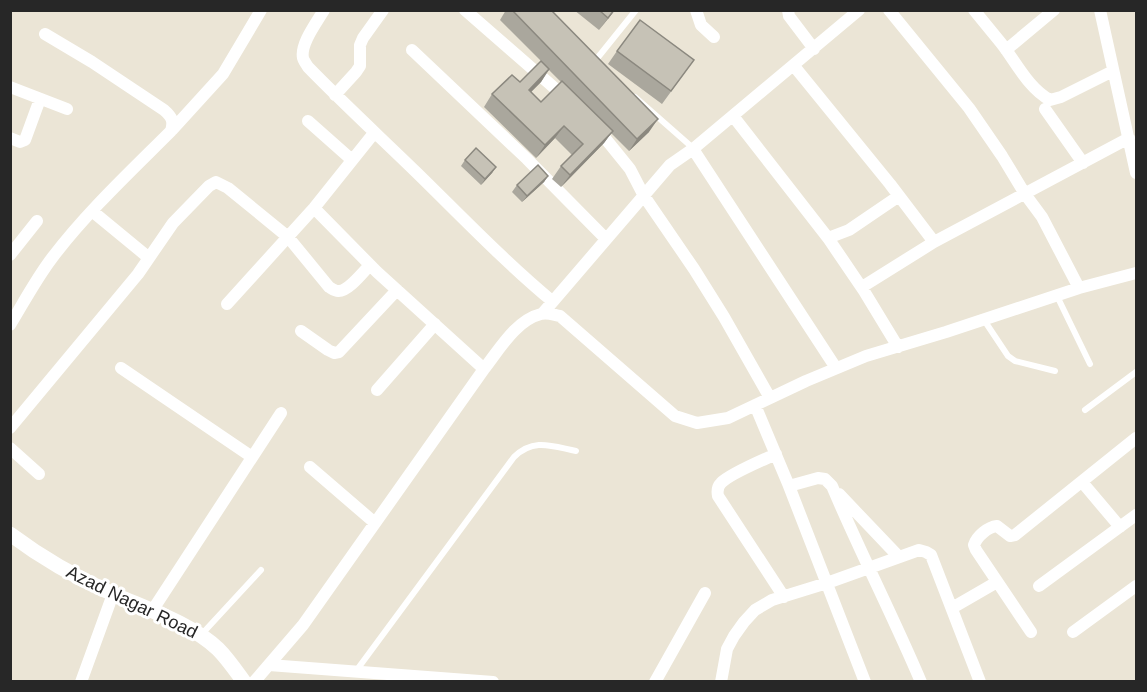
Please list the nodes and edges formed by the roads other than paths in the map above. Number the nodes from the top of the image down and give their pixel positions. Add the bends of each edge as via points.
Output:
1 (261, 10) edge
2 (324, 10) edge
3 (384, 10) edge
4 (465, 10) edge
5 (636, 10) edge
6 (696, 10) edge
7 (788, 10) edge
8 (860, 10) edge
9 (889, 10) edge
10 (974, 10) edge
11 (1054, 10) edge
12 (1100, 10) edge
13 (45, 34) dead end
14 (714, 37) dead end
15 (814, 49) junction
16 (412, 50) dead end
17 (1006, 50) junction
18 (588, 55) edge
19 (595, 61) junction
20 (794, 66) junction
21 (604, 69) edge
22 (1113, 71) junction
23 (10, 87) edge
24 (631, 93) edge
25 (335, 95) junction
26 (40, 99) junction
27 (572, 103) edge
28 (68, 109) dead end
29 (1046, 109) dead end
30 (733, 116) junction
31 (589, 119) edge
32 (308, 121) dead end
33 (171, 131) junction
34 (374, 133) junction
35 (10, 138) edge
36 (1129, 138) junction
37 (693, 149) junction
38 (352, 160) junction
39 (1083, 163) junction
40 (1137, 173) edge
41 (1025, 194) junction
42 (644, 195) junction
43 (899, 195) junction
44 (315, 208) junction
45 (92, 211) junction
46 (37, 221) dead end
47 (288, 237) junction
48 (828, 238) junction
49 (606, 239) junction
50 (934, 242) junction
51 (10, 255) edge
52 (149, 258) junction
53 (370, 265) junction
54 (1137, 273) edge
55 (862, 287) junction
56 (1079, 288) junction
57 (397, 290) junction
58 (1057, 296) junction
59 (552, 301) junction
60 (227, 304) dead end
61 (543, 313) junction
62 (984, 320) junction
63 (10, 324) edge
64 (435, 324) junction
65 (301, 331) dead end
66 (898, 347) junction
67 (1090, 364) dead end
68 (121, 368) dead end
69 (836, 368) junction
70 (484, 369) junction
71 (1054, 371) dead end
72 (1137, 372) edge
73 (377, 390) dead end
74 (770, 398) junction
75 (755, 405) junction
76 (1085, 410) dead end
77 (281, 413) dead end
78 (10, 428) edge
79 (1137, 438) edge
80 (10, 448) edge
81 (576, 451) dead end
82 (776, 454) junction
83 (252, 457) junction
84 (310, 467) dead end
85 (39, 474) dead end
86 (1082, 482) junction
87 (789, 486) junction
88 (832, 486) junction
89 (1137, 515) edge
90 (375, 523) junction
91 (1120, 527) junction
92 (11, 537) edge
93 (899, 557) junction
94 (869, 569) junction
95 (261, 570) dead end
96 (997, 582) junction
97 (827, 583) junction
98 (1039, 586) dead end
99 (1137, 586) edge
100 (705, 593) dead end
101 (113, 594) junction
102 (784, 597) junction
103 (952, 608) junction
104 (152, 611) junction
105 (1031, 632) dead end
106 (1073, 632) dead end
107 (200, 635) junction
108 (269, 665) junction
109 (356, 671) junction
110 (81, 681) edge
111 (244, 681) edge
112 (254, 681) edge
113 (493, 681) edge
114 (655, 681) edge
115 (721, 681) edge
116 (865, 681) edge
117 (921, 681) edge
118 (980, 681) edge

1 - 33 street via 223,74
2 - 25 street via 306,40 303,59
3 - 25 street via 360,45 360,66
4 - 27 street
5 - 19 lane
6 - 14 street via 700,25
7 - 15 street
8 - 15 street
9 - 41 street via 969,108
10 - 17 street
11 - 17 street
12 - 22 street
13 - 33 street via 170,115
15 - 20 street
16 - 49 street
17 - 22 street via 1034,88 1050,100
18 - 19 lane
19 - 21 lane
20 - 30 street
20 - 43 street
22 - 36 street
23 - 26 street
24 - 37 lane
25 - 34 street
26 - 28 street
26 - 35 street via 25,140
29 - 39 street
30 - 37 street
30 - 48 street
31 - 42 street via 630,169
32 - 38 street
33 - 45 street
34 - 38 street
34 - 59 street
36 - 39 street
36 - 40 street
37 - 42 street via 670,165
37 - 69 street
38 - 44 street
39 - 41 street
41 - 50 street
41 - 56 street via 1042,217
42 - 49 street
42 - 74 street via 724,317
43 - 48 street via 849,230
43 - 50 street
44 - 47 street
44 - 53 street
45 - 52 street
45 - 63 street via 51,259
46 - 51 street
47 - 52 street via 216,182 172,223
47 - 53 street via 328,287 337,291 348,287
47 - 60 street
48 - 55 street
49 - 59 street
50 - 55 street
52 - 78 street
53 - 57 street
54 - 56 street
55 - 66 street
56 - 58 street
57 - 64 street
57 - 65 street via 339,352 328,350
58 - 62 street
58 - 67 lane
59 - 61 street
61 - 70 street via 516,329
61 - 75 street via 560,316 675,416 697,423 728,418
62 - 66 street
62 - 71 lane via 1008,356
64 - 70 street
64 - 73 street
66 - 69 street
68 - 83 street
69 - 74 street
70 - 90 street
72 - 76 lane
74 - 75 street
75 - 82 street
77 - 83 street
79 - 86 street
80 - 85 street
81 - 109 lane via 543,444 522,449 514,457
82 - 87 street
82 - 102 street via 728,478 717,490
83 - 104 street
84 - 90 street
86 - 91 street
86 - 96 street via 1015,535 1010,536 997,526 976,539 976,550
87 - 88 street via 818,478
87 - 97 street
88 - 93 street
88 - 94 street
89 - 91 street
90 - 108 street via 303,625
91 - 98 street
92 - 101 street, Azad Nagar Road
93 - 94 street
93 - 103 street via 919,550 931,555
94 - 97 street
94 - 117 street
95 - 107 lane
96 - 103 street
96 - 105 street
97 - 102 street
97 - 116 street
99 - 106 street
100 - 114 street
101 - 104 street, Azad Nagar Road
101 - 110 street
102 - 115 street via 755,610 744,622 727,650
103 - 118 street
104 - 107 street, Azad Nagar Road
107 - 111 street, Azad Nagar Road via 218,649
108 - 109 street
108 - 112 street
109 - 113 street

